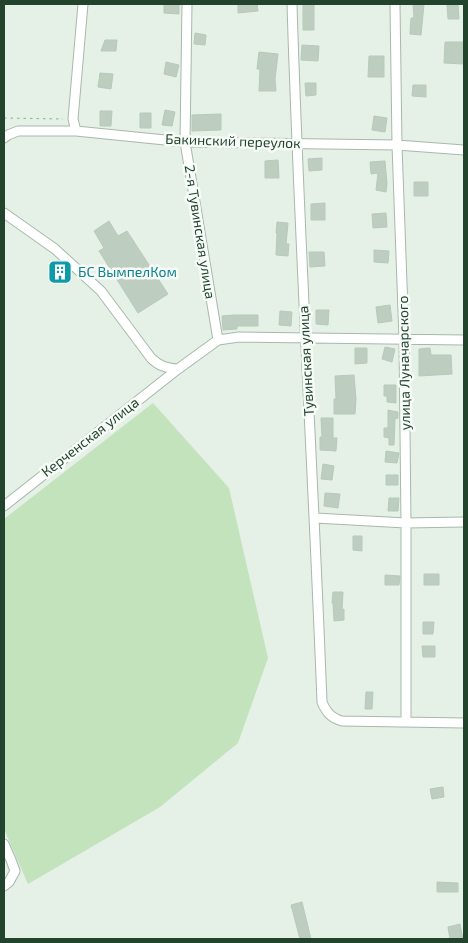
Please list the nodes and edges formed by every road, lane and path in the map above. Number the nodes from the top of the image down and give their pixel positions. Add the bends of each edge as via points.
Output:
1 (83, 4) edge
2 (188, 4) edge
3 (292, 4) edge
4 (395, 4) edge
5 (4, 118) edge
6 (73, 119) junction
7 (76, 131) junction
8 (4, 138) edge
9 (185, 142) junction
10 (296, 143) junction
11 (397, 145) junction
12 (464, 150) edge
13 (4, 213) edge
14 (305, 337) junction
15 (404, 339) junction
16 (218, 340) junction
17 (464, 340) edge
18 (178, 369) junction
19 (4, 506) edge
20 (314, 518) junction
21 (464, 522) edge
22 (406, 523) junction
23 (406, 722) junction
24 (464, 723) edge
25 (4, 844) edge
26 (4, 886) edge

1 - 6 street
2 - 9 street, 2-я Тувинская улица
3 - 10 street, Тувинская улица
4 - 11 street, улица Луначарского
5 - 6 path
6 - 7 street
7 - 8 street, Бакинский переулок via 18,131
7 - 9 street, Бакинский переулок
9 - 10 street, Бакинский переулок
9 - 16 street, 2-я Тувинская улица
10 - 11 street, Бакинский переулок
10 - 14 street, Тувинская улица
11 - 12 street, Бакинский переулок
11 - 15 street, улица Луначарского
13 - 18 street via 55,249 101,290 151,358 167,368
14 - 15 street
14 - 16 street
14 - 20 street, Тувинская улица
15 - 17 street
15 - 22 street, улица Луначарского
16 - 18 street, Керченская улица
18 - 19 street, Керченская улица
20 - 22 street
20 - 23 street, Тувинская улица via 322,702 325,710 342,721
21 - 22 street
22 - 23 street, улица Луначарского
23 - 24 street
25 - 26 street via 15,871

